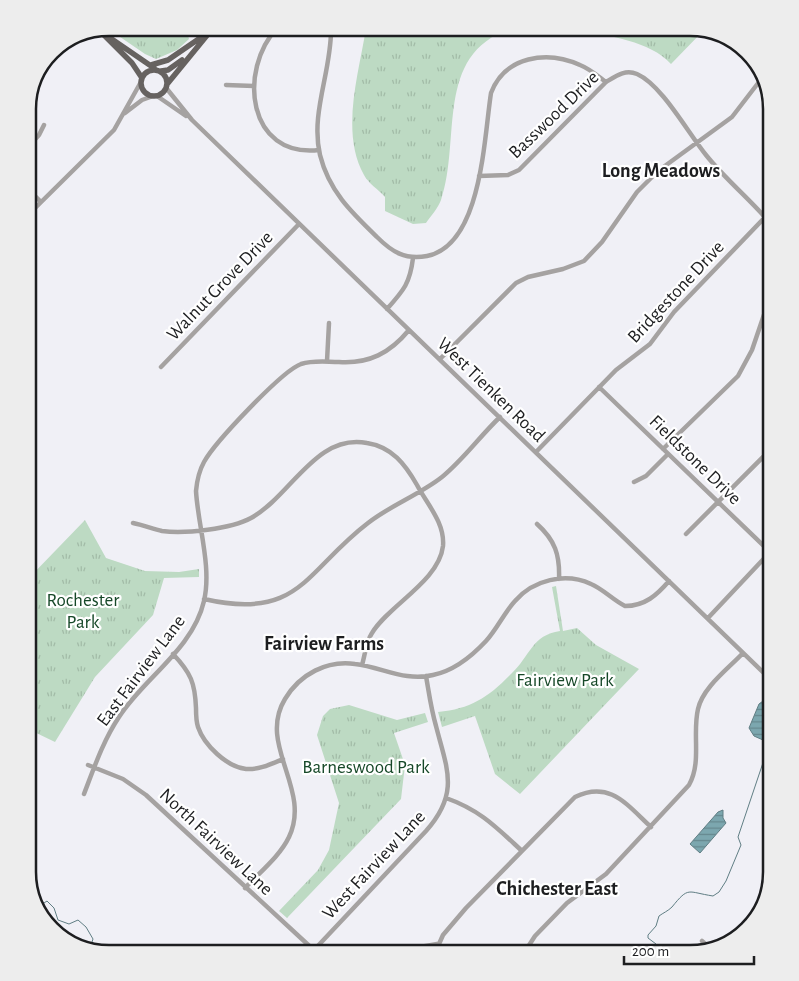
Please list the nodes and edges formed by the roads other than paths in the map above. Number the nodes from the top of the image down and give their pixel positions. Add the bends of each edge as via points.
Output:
1 (105, 36) edge
2 (108, 36) edge
3 (202, 36) edge
4 (206, 36) edge
5 (270, 36) edge
6 (330, 36) edge
7 (195, 42) junction
8 (156, 69) junction
9 (142, 79) junction
10 (606, 82) junction
11 (758, 83) edge
12 (226, 85) dead end
13 (167, 86) junction
14 (254, 86) junction
15 (155, 96) junction
16 (124, 114) junction
17 (192, 120) junction
18 (44, 125) dead end
19 (36, 138) edge
20 (697, 142) junction
21 (319, 150) junction
22 (479, 176) junction
23 (36, 197) edge
24 (41, 202) junction
25 (36, 207) edge
26 (763, 214) edge
27 (763, 220) edge
28 (299, 224) junction
29 (413, 258) junction
30 (387, 309) junction
31 (763, 319) edge
32 (328, 323) dead end
33 (409, 330) junction
34 (440, 359) junction
35 (327, 361) junction
36 (161, 367) dead end
37 (598, 387) junction
38 (500, 417) junction
39 (664, 449) junction
40 (536, 452) junction
41 (668, 454) junction
42 (763, 458) edge
43 (634, 482) dead end
44 (421, 492) junction
45 (718, 502) junction
46 (133, 522) dead end
47 (537, 524) dead end
48 (201, 529) junction
49 (686, 534) dead end
50 (763, 544) edge
51 (763, 560) edge
52 (559, 579) junction
53 (669, 581) junction
54 (204, 599) junction
55 (708, 618) junction
56 (743, 653) junction
57 (173, 654) junction
58 (362, 665) junction
59 (763, 672) edge
60 (426, 676) junction
61 (282, 759) junction
62 (88, 765) dead end
63 (95, 767) junction
64 (84, 794) dead end
65 (446, 798) junction
66 (651, 827) junction
67 (522, 851) junction
68 (245, 888) junction
69 (438, 944) joint
70 (308, 945) edge
71 (322, 945) edge
72 (432, 945) edge
73 (530, 945) edge

1 - 9 main road via 132,63
2 - 8 main road
3 - 7 main road
4 - 13 main road
5 - 14 street via 260,56
6 - 21 street via 318,126
7 - 8 main road
7 - 8 main road via 178,64 168,70
8 - 9 main road
8 - 13 main road
9 - 15 main road via 144,91
9 - 16 street
10 - 20 street, Basswood Drive via 618,74 630,72 644,79 664,98
10 - 22 street, Basswood Drive via 519,170 508,175
10 - 22 street via 582,66 560,58 533,58 511,66 495,83 491,93
11 - 20 street via 732,117
12 - 14 street
13 - 15 main road
13 - 17 street, West Tienken Road
14 - 21 street via 257,113 277,141 291,148
15 - 16 street via 142,100
15 - 17 street, West Tienken Road
16 - 24 street via 114,130
17 - 28 street, West Tienken Road
18 - 19 street
20 - 26 street
20 - 34 street via 637,192 593,253 576,265 516,283
21 - 29 street via 331,186 340,200 391,250
22 - 29 street via 470,213 454,239 430,256
23 - 24 street
24 - 25 street
27 - 37 street, Bridgestone Drive via 674,312 650,344
28 - 30 street, West Tienken Road
28 - 36 street, Walnut Grove Drive
29 - 30 street via 407,286
30 - 33 street, West Tienken Road
31 - 39 street via 738,376
32 - 35 street
33 - 34 street, West Tienken Road
33 - 35 street, East Fairview Lane via 390,349 368,361
34 - 38 street, West Tienken Road
35 - 48 street, East Fairview Lane via 303,364 287,373 216,446 197,479
37 - 39 street, Fieldstone Drive
37 - 40 street, Bridgestone Drive
38 - 40 street, West Tienken Road
38 - 44 street via 443,476
39 - 41 street, Fieldstone Drive
40 - 53 street, West Tienken Road
41 - 43 street via 646,476
41 - 45 street, Fieldstone Drive
42 - 45 street
44 - 48 street via 402,461 382,447 345,442 315,459 276,499 251,518
44 - 54 street via 370,521 314,576 289,594 248,605
44 - 58 street via 440,526 443,546 440,556 436,566 372,632
45 - 49 street
45 - 50 street, Fieldstone Drive
46 - 48 street via 162,531
47 - 52 street via 556,546
48 - 54 street, East Fairview Lane via 206,584
51 - 55 street
52 - 53 street via 592,584 626,606 640,605 651,599
52 - 60 street via 545,581 526,591 472,654 444,672
53 - 55 street, West Tienken Road
54 - 57 street, East Fairview Lane via 194,626
55 - 56 street, West Tienken Road
56 - 59 street, West Tienken Road
56 - 66 street via 702,698 698,709 693,777 679,798
57 - 61 street via 192,680 198,727 214,750 227,761 246,769
57 - 63 street, East Fairview Lane via 118,717
58 - 60 street via 399,676
58 - 61 street via 326,666 309,674 291,690 276,726
60 - 65 street, West Fairview Lane via 432,713 448,765
61 - 68 street via 296,806 292,829 280,850
62 - 63 street, North Fairview Lane
63 - 64 street, East Fairview Lane
63 - 68 street, North Fairview Lane via 123,779 146,795
65 - 67 street via 483,815
65 - 71 street, West Fairview Lane via 434,822
66 - 67 street via 614,794 590,791 568,802
66 - 73 street via 606,874 567,902
67 - 69 street via 466,908
68 - 70 street, North Fairview Lane
69 - 72 street

